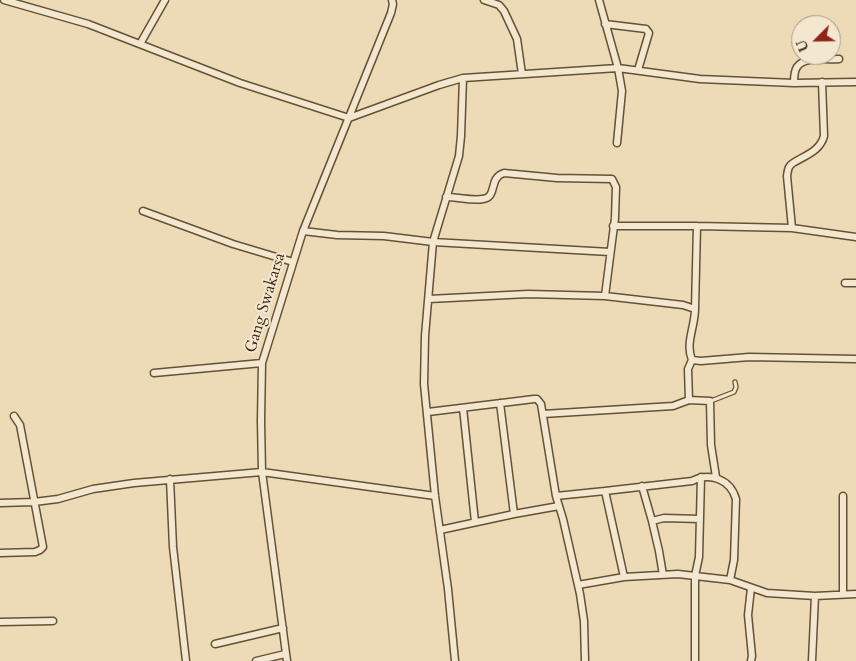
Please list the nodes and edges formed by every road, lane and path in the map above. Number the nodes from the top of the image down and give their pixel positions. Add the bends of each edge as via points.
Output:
1 (4, 0) edge
2 (165, 0) edge
3 (392, 0) edge
4 (484, 0) edge
5 (598, 0) edge
6 (605, 24) junction
7 (140, 44) junction
8 (800, 65) edge
9 (618, 68) junction
10 (638, 70) junction
11 (522, 74) junction
12 (463, 78) junction
13 (822, 82) junction
14 (856, 82) edge
15 (794, 83) junction
16 (349, 118) junction
17 (616, 143) dead end
18 (446, 197) junction
19 (143, 211) dead end
20 (613, 226) junction
21 (697, 226) junction
22 (792, 228) junction
23 (303, 231) junction
24 (856, 237) edge
25 (434, 242) junction
26 (610, 252) junction
27 (292, 262) junction
28 (845, 282) dead end
29 (856, 283) edge
30 (605, 296) junction
31 (429, 299) junction
32 (695, 309) junction
33 (856, 359) edge
34 (692, 360) junction
35 (262, 364) junction
36 (154, 373) dead end
37 (735, 382) dead end
38 (690, 400) junction
39 (710, 401) junction
40 (500, 403) junction
41 (462, 408) junction
42 (428, 412) junction
43 (543, 414) junction
44 (14, 416) dead end
45 (262, 472) junction
46 (701, 477) junction
47 (716, 477) junction
48 (170, 479) junction
49 (642, 486) junction
50 (605, 492) junction
51 (435, 496) junction
52 (556, 496) junction
53 (843, 496) dead end
54 (34, 502) junction
55 (0, 503) edge
56 (559, 506) junction
57 (514, 514) junction
58 (700, 519) junction
59 (652, 521) junction
60 (475, 522) junction
61 (440, 530) junction
62 (0, 553) edge
63 (663, 575) junction
64 (695, 576) junction
65 (624, 577) junction
66 (730, 580) junction
67 (578, 585) junction
68 (751, 588) junction
69 (843, 594) junction
70 (856, 594) edge
71 (815, 596) junction
72 (53, 621) dead end
73 (0, 622) edge
74 (283, 628) junction
75 (215, 644) dead end
76 (286, 658) edge
77 (186, 661) edge
78 (256, 661) edge
79 (456, 661) edge
80 (585, 661) edge
81 (695, 661) edge
82 (751, 661) edge
83 (812, 661) edge

1 - 7 street via 88,24
2 - 7 street
3 - 16 street, Gang Swakarsa via 391,13
4 - 11 street via 499,5 504,11 516,39
5 - 6 street
6 - 9 street
6 - 10 street via 649,33
7 - 16 street via 240,83
8 - 15 street
9 - 10 street
9 - 11 street
9 - 17 street via 622,90
10 - 15 street via 700,78
11 - 12 street
12 - 16 street
12 - 18 street via 459,156
13 - 14 street
13 - 15 street
13 - 22 street via 822,142 819,148 793,163 788,170
16 - 23 street, Gang Swakarsa
18 - 20 street via 489,197 494,180 504,173 612,180 616,187
18 - 25 street
19 - 27 street
20 - 21 street
20 - 26 street
21 - 22 street
21 - 32 street
22 - 24 street
23 - 25 street
23 - 27 street, Gang Swakarsa
25 - 26 street
25 - 31 street
26 - 30 street
27 - 35 street, Gang Swakarsa
28 - 29 street
30 - 31 street via 528,294
30 - 32 street
31 - 42 street via 424,384
32 - 34 street via 688,346
33 - 34 street via 749,357
34 - 38 street via 688,368
35 - 36 street
35 - 45 street, Gang Swakarsa
37 - 39 lane via 734,392
38 - 39 street
38 - 43 street via 673,406
39 - 47 street
40 - 41 street
40 - 43 street via 537,399
40 - 57 street
41 - 42 street
41 - 60 street
42 - 51 street
43 - 52 street
44 - 54 street via 20,425
45 - 48 street
45 - 51 street
45 - 74 street, Gang Swakarsa
46 - 47 street
46 - 49 street via 692,481
46 - 58 street
47 - 66 street via 730,488 736,499 734,560
48 - 54 street via 93,489 58,500
48 - 77 street via 173,547
49 - 50 street
49 - 59 street
50 - 52 street
50 - 65 street
51 - 61 street
52 - 56 street
53 - 69 street
54 - 55 street
54 - 62 street via 42,549
56 - 57 street
56 - 67 street
57 - 60 street
58 - 59 street
58 - 64 street
59 - 63 street
60 - 61 street
61 - 79 street
63 - 64 street
63 - 65 street
64 - 66 street
64 - 81 street
65 - 67 street
66 - 68 street
67 - 80 street via 584,621
68 - 71 street via 767,593
68 - 82 street via 748,616
69 - 70 street
69 - 71 street
71 - 83 street
72 - 73 street
74 - 75 street
74 - 76 street, Gang Swakarsa
76 - 78 street

